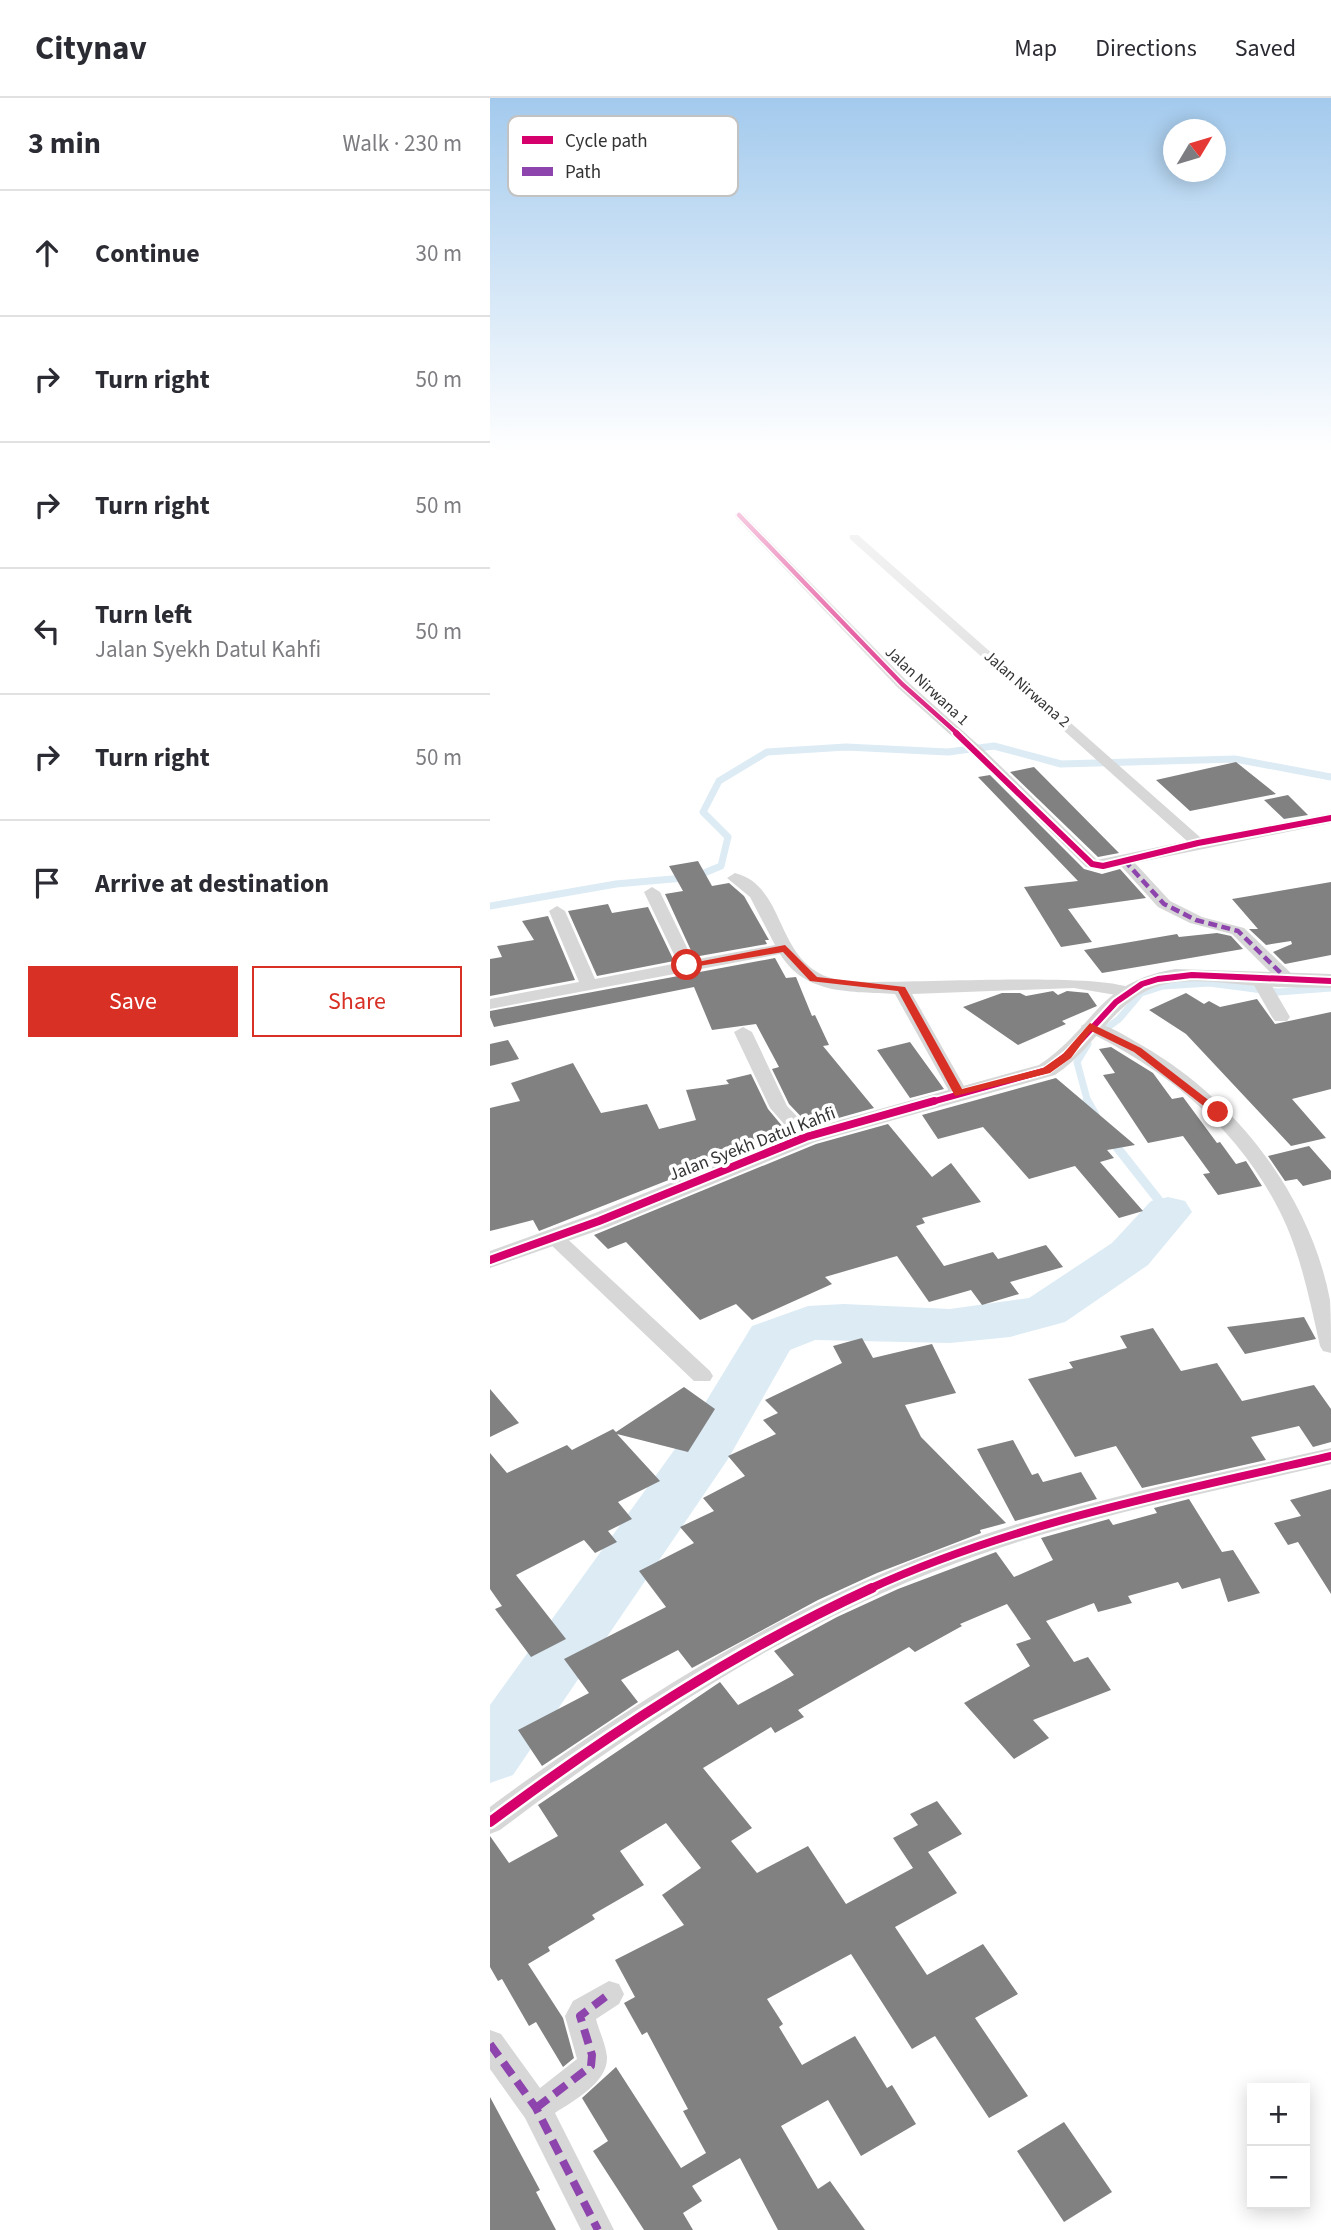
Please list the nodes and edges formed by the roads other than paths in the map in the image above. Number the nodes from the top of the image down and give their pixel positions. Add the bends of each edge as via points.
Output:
1 (776, 553) edge
2 (873, 553) edge
3 (1331, 818) edge
4 (1198, 843) junction
5 (1124, 860) junction
6 (735, 878) dead end
7 (652, 892) dead end
8 (557, 911) dead end
9 (785, 948) junction
10 (687, 965) junction
11 (1289, 981) junction
12 (1331, 981) edge
13 (589, 985) junction
14 (1264, 988) junction
15 (901, 989) junction
16 (1128, 992) junction
17 (490, 1004) edge
18 (1280, 1017) dead end
19 (1098, 1030) junction
20 (743, 1032) dead end
21 (959, 1093) junction
22 (806, 1137) junction
23 (554, 1237) junction
24 (490, 1260) edge
25 (1331, 1345) edge
26 (702, 1376) dead end
27 (1331, 1456) edge
28 (490, 1822) edge
29 (609, 1994) dead end
30 (490, 2044) edge
31 (537, 2108) junction
32 (598, 2230) edge

1 - 5 street, Jalan Nirwana 1 via 902,684 1092,864
2 - 4 street, Jalan Nirwana 2
3 - 4 street
4 - 5 street
5 - 11 street via 1164,904 1196,920 1238,931
6 - 9 street via 747,883
7 - 10 street
8 - 13 street
9 - 10 street
9 - 15 street via 814,979
10 - 13 street
11 - 12 street, Jalan Syekh Datul Kahfi
11 - 14 street, Jalan Syekh Datul Kahfi
13 - 17 street
14 - 16 street, Jalan Syekh Datul Kahfi via 1183,975 1164,977
14 - 18 street
15 - 16 street via 1074,984
15 - 21 street
16 - 19 street, Jalan Syekh Datul Kahfi
19 - 21 street, Jalan Syekh Datul Kahfi via 1046,1070
19 - 25 street via 1138,1050 1218,1112 1243,1140 1281,1195 1304,1250
20 - 22 street via 779,1108
21 - 22 street, Jalan Syekh Datul Kahfi
22 - 23 street, Jalan Syekh Datul Kahfi
23 - 24 street, Jalan Syekh Datul Kahfi
23 - 26 street
27 - 28 street via 1045,1526 947,1557 800,1620 608,1734
29 - 31 street via 580,2017 591,2066
30 - 31 street
31 - 32 street

